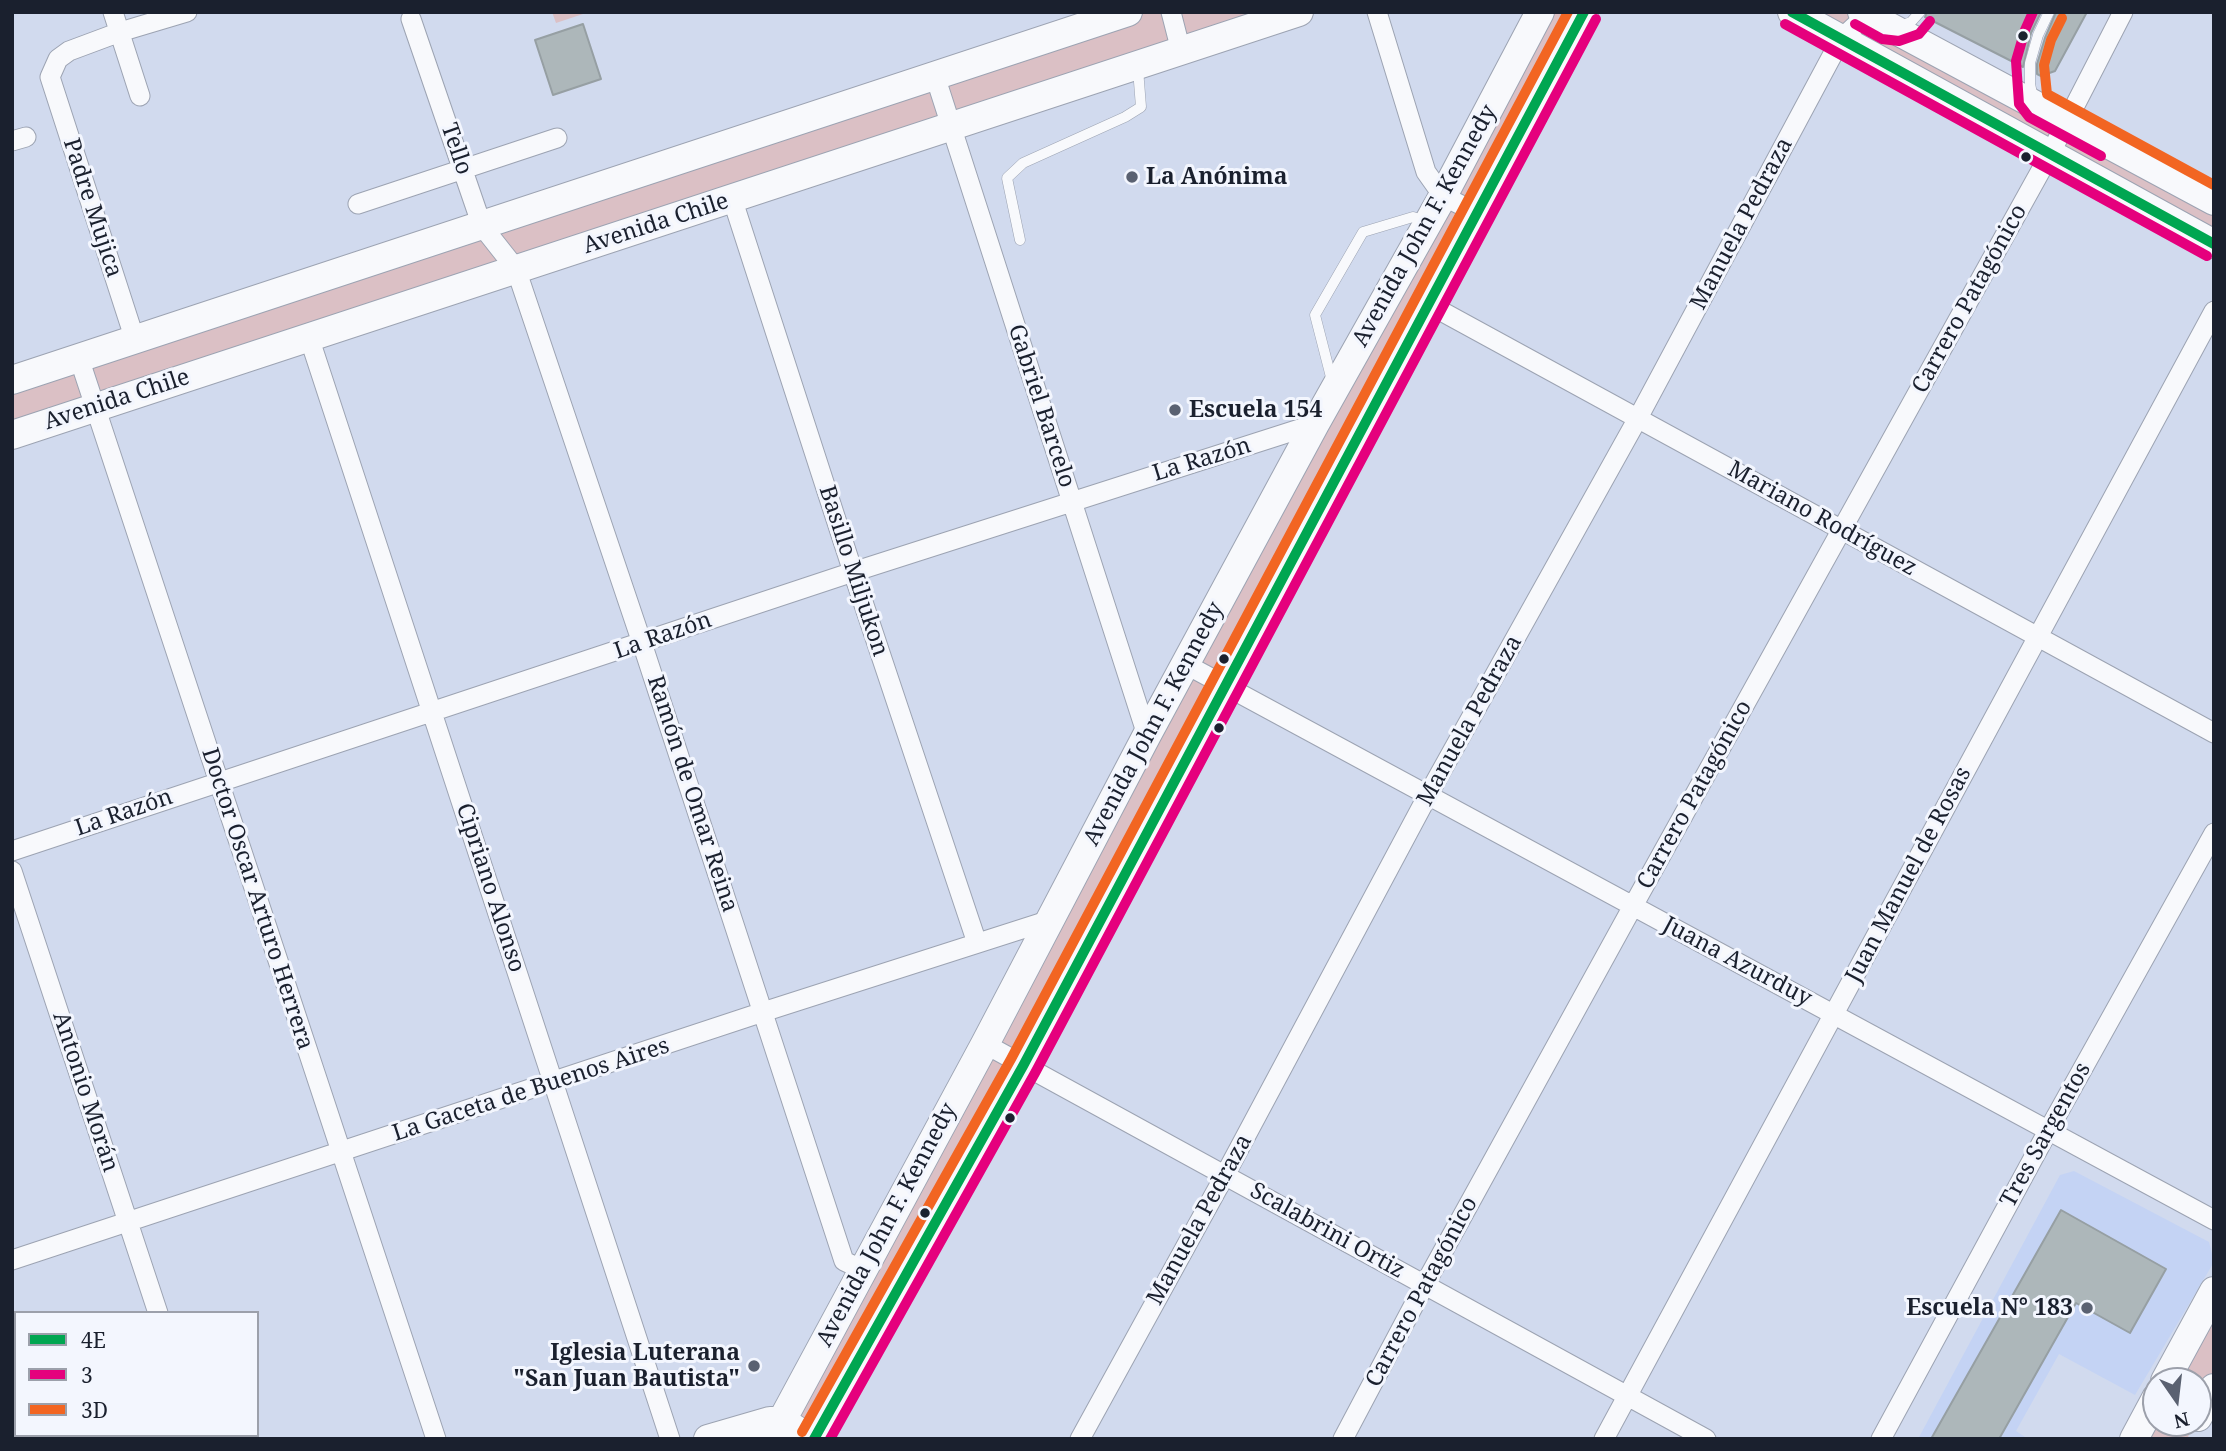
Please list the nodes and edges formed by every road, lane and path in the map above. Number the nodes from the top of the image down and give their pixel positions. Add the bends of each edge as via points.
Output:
1 (113, 12) edge
2 (187, 12) edge
3 (1128, 12) edge
4 (1171, 12) edge
5 (1299, 12) edge
6 (1377, 12) edge
7 (1540, 12) edge
8 (1584, 12) edge
9 (1793, 12) edge
10 (1920, 12) edge
11 (2049, 12) edge
12 (2123, 12) edge
13 (408, 15) edge
14 (1872, 17) edge
15 (120, 32) junction
16 (1841, 39) junction
17 (1181, 51) junction
18 (1138, 65) junction
19 (935, 76) junction
20 (140, 96) dead end
21 (2037, 105) junction
22 (2067, 122) junction
23 (952, 126) junction
24 (557, 138) dead end
25 (2050, 154) junction
26 (463, 169) junction
27 (1443, 196) junction
28 (732, 198) junction
29 (2214, 201) edge
30 (358, 204) dead end
31 (1477, 213) junction
32 (1429, 222) junction
33 (482, 226) junction
34 (1020, 240) dead end
35 (2214, 244) edge
36 (516, 269) junction
37 (1430, 304) junction
38 (2214, 311) edge
39 (309, 337) junction
40 (135, 340) junction
41 (79, 358) junction
42 (12, 380) edge
43 (1334, 391) junction
44 (95, 408) junction
45 (1638, 418) junction
46 (1315, 424) junction
47 (12, 435) edge
48 (1072, 500) junction
49 (1843, 530) junction
50 (853, 572) junction
51 (2038, 636) junction
52 (642, 643) junction
53 (1186, 665) junction
54 (1226, 686) junction
55 (433, 712) junction
56 (2214, 733) edge
57 (1147, 736) junction
58 (218, 781) junction
59 (1428, 795) junction
60 (2214, 833) edge
61 (12, 851) edge
62 (12, 871) edge
63 (1633, 906) junction
64 (1049, 920) junction
65 (977, 943) junction
66 (764, 1012) junction
67 (1833, 1014) junction
68 (985, 1044) junction
69 (1023, 1066) junction
70 (554, 1082) junction
71 (2048, 1131) junction
72 (341, 1152) junction
73 (1225, 1175) junction
74 (2214, 1220) edge
75 (128, 1222) junction
76 (12, 1260) edge
77 (863, 1270) junction
78 (1425, 1284) junction
79 (2214, 1291) edge
80 (157, 1311) edge
81 (2173, 1367) edge
82 (1627, 1396) junction
83 (777, 1430) edge
84 (436, 1439) edge
85 (670, 1439) edge
86 (708, 1439) edge
87 (813, 1439) edge
88 (1080, 1439) edge
89 (1343, 1439) edge
90 (1604, 1439) edge
91 (1706, 1439) edge
92 (1881, 1439) edge

1 - 15 street
2 - 15 street
3 - 19 main road
4 - 17 street
5 - 17 main road, Avenida Chile
6 - 27 street via 1426,172
7 - 27 main road, Avenida John F. Kennedy
8 - 31 main road, Avenida John F. Kennedy
9 - 16 main road
10 - 14 lane via 1911,23 1899,27
11 - 21 lane via 2029,63 2029,83
12 - 22 street
13 - 26 street, Tello
14 - 16 street, Manuela Pedraza
14 - 21 main road
15 - 20 street
15 - 40 street, Padre Mujica via 69,51 58,59 50,76
16 - 25 main road
16 - 45 street, Manuela Pedraza
17 - 18 main road, Avenida Chile
18 - 23 main road, Avenida Chile
18 - 34 lane via 1141,107 1023,163 1007,178
19 - 23 street, Gabriel Barcelo
19 - 33 main road
21 - 22 main road
22 - 25 street, Carrero Patagónico
22 - 29 main road
23 - 28 main road, Avenida Chile
23 - 48 street, Gabriel Barcelo
24 - 26 street
25 - 35 main road
25 - 49 street, Carrero Patagónico
26 - 30 street
26 - 33 street, Tello
27 - 31 street
27 - 32 main road, Avenida John F. Kennedy
28 - 36 main road, Avenida Chile
28 - 50 street, Basillo Miljukon
31 - 37 main road, Avenida John F. Kennedy
32 - 43 main road, Avenida John F. Kennedy
32 - 43 lane via 1413,216 1363,232 1315,315
33 - 36 street, Tello
33 - 40 main road
36 - 39 main road, Avenida Chile
36 - 52 street, Ramón de Omar Reina
37 - 45 street, Mariano Rodríguez
37 - 54 main road, Avenida John F. Kennedy
38 - 51 street, Juan Manuel de Rosas
39 - 44 main road, Avenida Chile
39 - 55 street, Cipriano Alonso
40 - 41 main road
41 - 42 main road
41 - 44 street, Doctor Oscar Arturo Herrera
43 - 46 main road, Avenida John F. Kennedy
44 - 47 main road, Avenida Chile
44 - 58 street, Doctor Oscar Arturo Herrera
45 - 49 street, Mariano Rodríguez
45 - 59 street, Manuela Pedraza
46 - 48 street, La Razón
46 - 53 main road, Avenida John F. Kennedy
48 - 50 street, La Razón
48 - 57 street, Gabriel Barcelo
49 - 51 street, Mariano Rodríguez
49 - 63 street, Carrero Patagónico
50 - 52 street, La Razón
50 - 65 street, Basillo Miljukon
51 - 56 street, Mariano Rodríguez
51 - 67 street, Juan Manuel de Rosas
52 - 55 street, La Razón
52 - 66 street, Ramón de Omar Reina
53 - 54 street, Juana Azurduy
53 - 57 main road, Avenida John F. Kennedy
54 - 59 street, Juana Azurduy
54 - 69 main road, Avenida John F. Kennedy
55 - 58 street, La Razón
55 - 70 street, Cipriano Alonso
57 - 64 main road, Avenida John F. Kennedy
58 - 61 street, La Razón
58 - 72 street, Doctor Oscar Arturo Herrera
59 - 63 street, Juana Azurduy
59 - 73 street, Manuela Pedraza
60 - 71 street, Tres Sargentos
62 - 75 street, Antonio Morán
63 - 67 street, Juana Azurduy
63 - 78 street, Carrero Patagónico
64 - 65 street, La Gaceta de Buenos Aires
64 - 68 main road, Avenida John F. Kennedy
65 - 66 street, La Gaceta de Buenos Aires
66 - 70 street, La Gaceta de Buenos Aires
66 - 77 street, Ramón de Omar Reina via 844,1261
67 - 71 street, Juana Azurduy
67 - 82 street, Juan Manuel de Rosas
68 - 69 street, Scalabrini Ortiz
68 - 77 main road, Avenida John F. Kennedy
69 - 73 street, Scalabrini Ortiz
69 - 87 main road, Avenida John F. Kennedy
70 - 72 street, La Gaceta de Buenos Aires
70 - 85 street, Cipriano Alonso
71 - 74 street, Juana Azurduy
71 - 92 street, Tres Sargentos
72 - 75 street, La Gaceta de Buenos Aires
72 - 84 street, Doctor Oscar Arturo Herrera
73 - 78 street, Scalabrini Ortiz
73 - 88 street, Manuela Pedraza
75 - 76 street, La Gaceta de Buenos Aires
75 - 80 street, Antonio Morán
77 - 83 main road, Avenida John F. Kennedy
78 - 82 street, Scalabrini Ortiz
78 - 89 street, Carrero Patagónico
79 - 81 main road
82 - 90 street, Juan Manuel de Rosas
82 - 91 street, Scalabrini Ortiz
83 - 86 main road via 760,1422
83 - 87 main road

